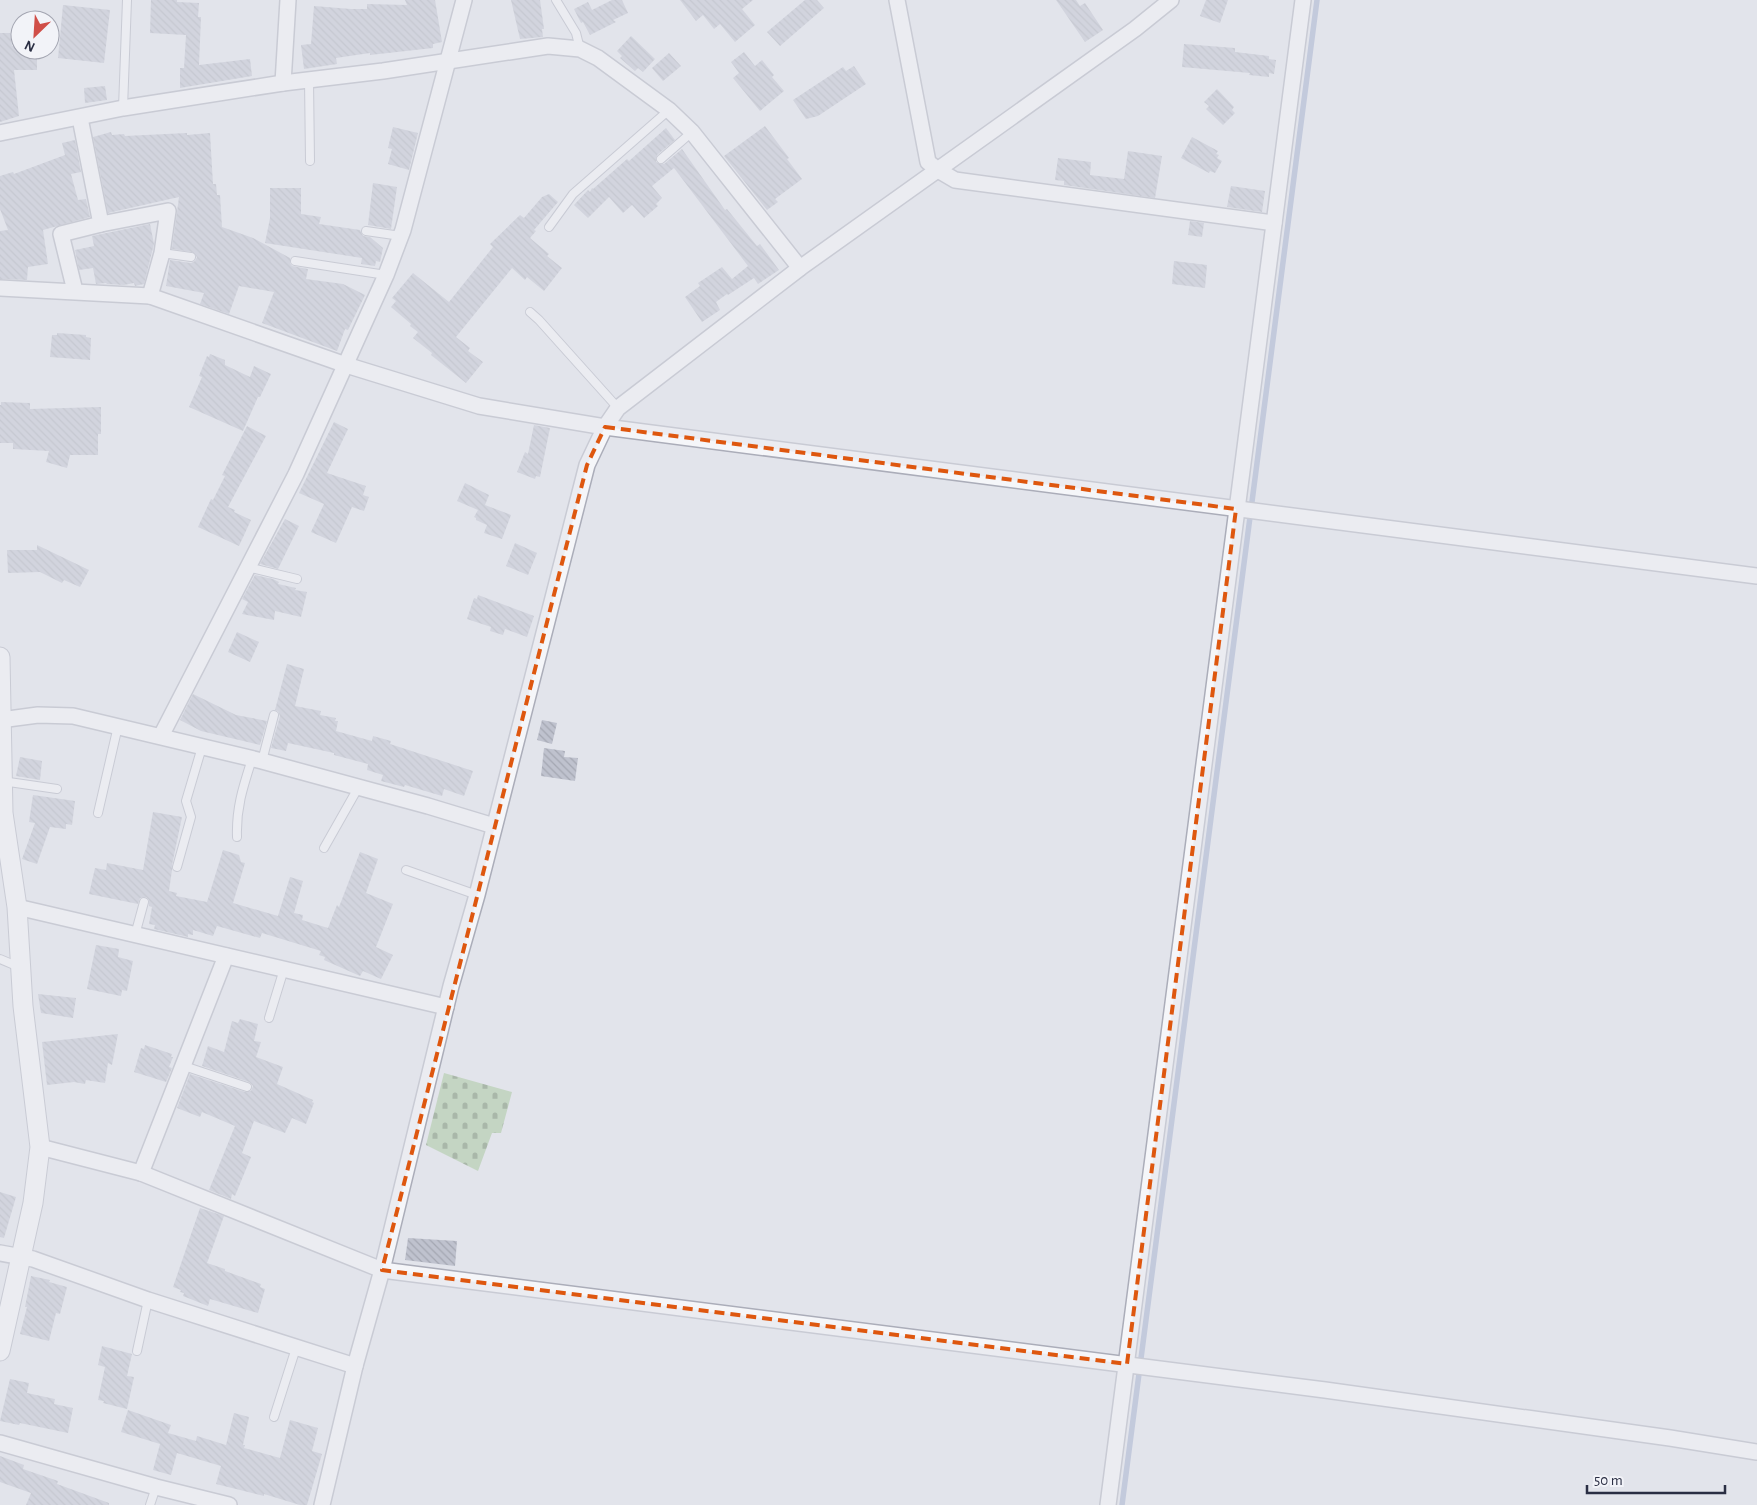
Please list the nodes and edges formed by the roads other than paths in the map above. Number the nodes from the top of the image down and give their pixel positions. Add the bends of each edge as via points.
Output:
1 (126, 0) edge
2 (288, 0) edge
3 (464, 0) edge
4 (556, 0) edge
5 (897, 0) edge
6 (1171, 0) edge
7 (1303, 0) edge
8 (580, 49) junction
9 (448, 62) junction
10 (309, 80) junction
11 (283, 83) junction
12 (122, 108) junction
13 (669, 110) junction
14 (80, 118) junction
15 (692, 132) junction
16 (0, 134) edge
17 (661, 159) dead end
18 (310, 161) dead end
19 (938, 170) junction
20 (1274, 223) junction
21 (101, 224) junction
22 (549, 226) dead end
23 (366, 231) dead end
24 (401, 236) junction
25 (162, 253) junction
26 (191, 257) dead end
27 (295, 261) dead end
28 (800, 268) junction
29 (386, 276) junction
30 (0, 288) edge
31 (75, 291) junction
32 (150, 296) junction
33 (530, 312) dead end
34 (346, 365) junction
35 (618, 408) junction
36 (605, 427) junction
37 (1236, 509) junction
38 (247, 567) junction
39 (1757, 576) edge
40 (297, 579) dead end
41 (0, 657) edge
42 (274, 715) dead end
43 (0, 720) edge
44 (118, 726) junction
45 (161, 736) junction
46 (202, 746) junction
47 (257, 760) junction
48 (1, 780) edge
49 (358, 788) junction
50 (57, 789) dead end
51 (98, 813) dead end
52 (494, 826) junction
53 (237, 837) dead end
54 (324, 848) dead end
55 (177, 867) dead end
56 (406, 870) dead end
57 (477, 895) junction
58 (144, 902) dead end
59 (17, 907) junction
60 (135, 935) junction
61 (226, 956) junction
62 (0, 959) edge
63 (20, 968) junction
64 (284, 969) junction
65 (446, 1007) junction
66 (269, 1018) dead end
67 (184, 1066) junction
68 (247, 1087) dead end
69 (40, 1147) junction
70 (141, 1173) junction
71 (0, 1253) edge
72 (21, 1257) junction
73 (382, 1270) junction
74 (148, 1300) junction
75 (296, 1348) junction
76 (0, 1351) edge
77 (137, 1351) dead end
78 (1127, 1364) junction
79 (355, 1366) junction
80 (274, 1417) dead end
81 (0, 1443) edge
82 (1757, 1452) edge
83 (156, 1487) junction
84 (150, 1505) edge
85 (229, 1505) edge
86 (322, 1505) edge
87 (1108, 1505) edge

1 - 12 lane
2 - 11 street
3 - 9 street
4 - 8 lane via 576,33
5 - 19 street via 928,162
6 - 19 street
7 - 20 street
8 - 9 street via 548,46
8 - 13 street via 598,58
9 - 10 street
9 - 24 street
10 - 11 street
10 - 18 lane
11 - 12 street
12 - 14 street
13 - 15 street
13 - 22 lane via 573,194
14 - 16 street
14 - 21 street
15 - 17 lane
15 - 28 street
19 - 20 street via 956,180
19 - 28 street
20 - 37 street
21 - 25 street via 168,211
21 - 31 street via 61,234
23 - 24 lane
24 - 29 street
25 - 26 lane
25 - 32 street
27 - 29 lane
28 - 35 street
29 - 34 street
30 - 31 street
31 - 32 street
32 - 34 street
33 - 35 lane
34 - 36 street via 479,406
34 - 38 street via 296,474
35 - 36 street
36 - 37 street
36 - 52 street via 587,465
37 - 39 street
37 - 78 street
38 - 40 lane
38 - 45 street
41 - 43 street
42 - 47 lane
43 - 44 street via 38,715 73,716
43 - 48 street
44 - 45 street
44 - 51 lane
45 - 46 street
46 - 47 street
46 - 55 lane via 186,801 191,817
47 - 49 street
47 - 53 lane via 240,797
48 - 50 lane
48 - 59 street via 2,813
49 - 52 street
49 - 54 lane
52 - 57 street
56 - 57 lane
57 - 65 street
58 - 60 lane
59 - 60 street
59 - 63 street
60 - 61 street
61 - 64 street
61 - 67 street
62 - 63 lane
63 - 69 street
64 - 65 street
64 - 66 lane
65 - 73 street
67 - 68 lane
67 - 70 street
69 - 70 street
69 - 72 street via 34,1203
70 - 73 street
71 - 72 street
72 - 74 street
72 - 76 street
73 - 78 street
73 - 79 street
74 - 75 street
74 - 77 lane
75 - 79 street
75 - 80 lane
78 - 82 street
78 - 87 street
79 - 86 street
81 - 83 street
83 - 84 lane
83 - 85 street

